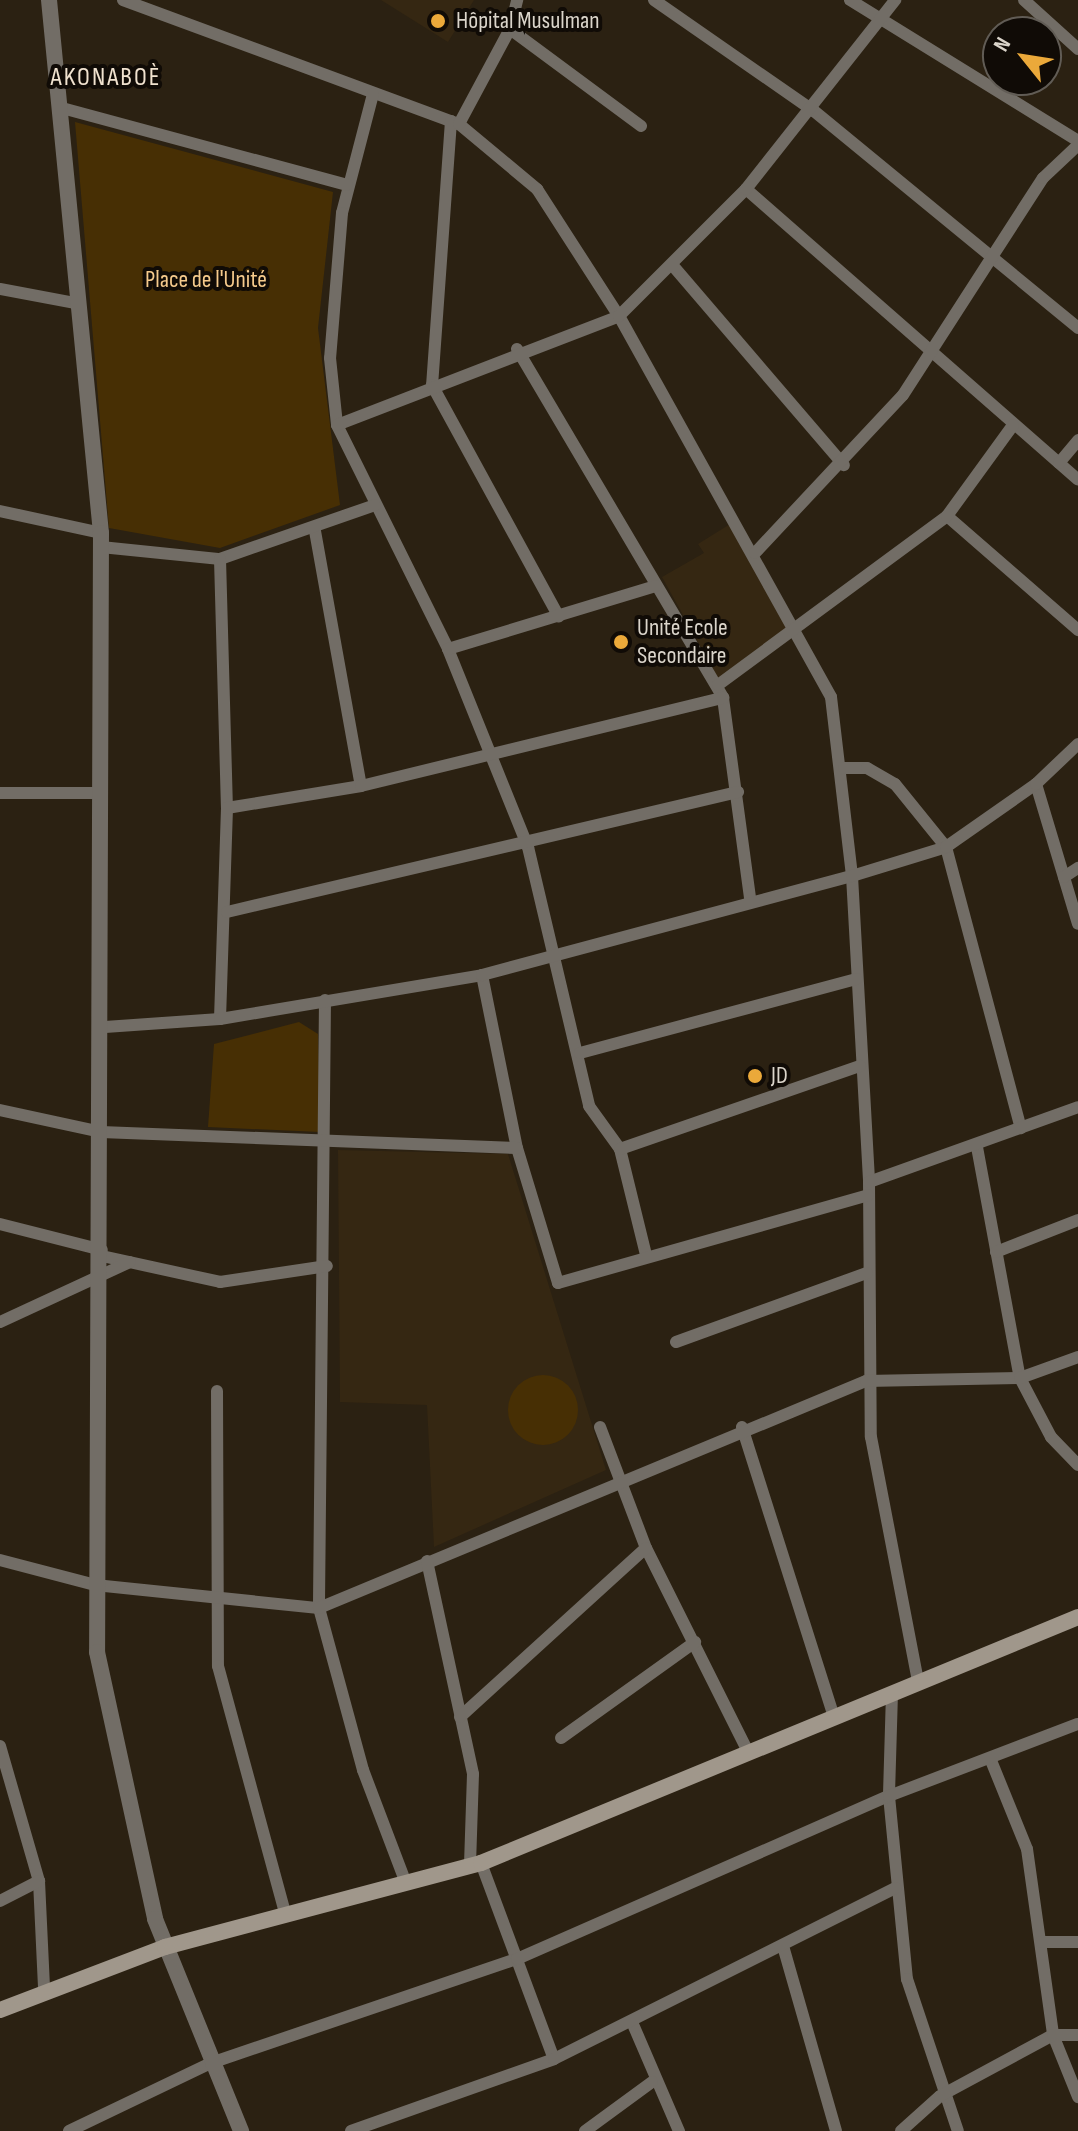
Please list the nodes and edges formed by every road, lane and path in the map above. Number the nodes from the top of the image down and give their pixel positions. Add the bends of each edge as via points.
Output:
1 (49, 0) edge
2 (123, 0) edge
3 (517, 0) edge
4 (654, 0) edge
5 (850, 0) edge
6 (895, 0) edge
7 (1024, 0) edge
8 (880, 22) junction
9 (510, 29) junction
10 (1078, 49) edge
11 (373, 94) junction
12 (62, 108) junction
13 (814, 111) junction
14 (455, 123) junction
15 (641, 126) dead end
16 (1078, 143) edge
17 (347, 185) junction
18 (746, 189) junction
19 (995, 261) junction
20 (674, 267) junction
21 (0, 289) edge
22 (80, 304) junction
23 (619, 316) junction
24 (1078, 328) edge
25 (517, 349) junction
26 (933, 356) junction
27 (432, 385) junction
28 (337, 425) junction
29 (1013, 425) junction
30 (1078, 440) edge
31 (1059, 463) junction
32 (844, 465) junction
33 (1078, 480) edge
34 (375, 505) junction
35 (0, 511) edge
36 (947, 516) junction
37 (315, 531) junction
38 (101, 540) junction
39 (755, 553) junction
40 (220, 559) junction
41 (656, 586) junction
42 (559, 617) junction
43 (1078, 630) edge
44 (800, 631) junction
45 (448, 649) junction
46 (721, 692) junction
47 (1078, 744) edge
48 (490, 753) junction
49 (844, 768) junction
50 (1036, 784) junction
51 (361, 786) junction
52 (738, 792) junction
53 (0, 793) edge
54 (99, 793) junction
55 (227, 808) junction
56 (528, 847) junction
57 (946, 847) junction
58 (1078, 868) edge
59 (852, 876) junction
60 (1064, 877) junction
61 (750, 899) junction
62 (227, 912) junction
63 (1078, 924) edge
64 (555, 953) junction
65 (482, 975) junction
66 (856, 979) junction
67 (325, 1000) junction
68 (220, 1019) junction
69 (105, 1027) junction
70 (580, 1053) junction
71 (860, 1066) junction
72 (1078, 1107) edge
73 (0, 1110) edge
74 (1021, 1128) junction
75 (101, 1132) junction
76 (328, 1142) junction
77 (977, 1147) junction
78 (517, 1148) junction
79 (620, 1149) junction
80 (869, 1182) junction
81 (868, 1195) junction
82 (1078, 1220) edge
83 (0, 1224) edge
84 (996, 1252) junction
85 (102, 1253) junction
86 (646, 1255) junction
87 (130, 1262) junction
88 (327, 1266) junction
89 (867, 1273) junction
90 (101, 1275) junction
91 (0, 1322) edge
92 (676, 1342) dead end
93 (1078, 1357) edge
94 (1020, 1378) junction
95 (866, 1381) junction
96 (217, 1391) dead end
97 (600, 1427) dead end
98 (742, 1427) junction
99 (1078, 1465) edge
100 (616, 1481) junction
101 (646, 1548) junction
102 (0, 1560) edge
103 (427, 1561) junction
104 (95, 1585) junction
105 (216, 1595) junction
106 (319, 1608) junction
107 (1078, 1617) edge
108 (695, 1642) junction
109 (918, 1680) junction
110 (892, 1693) junction
111 (460, 1717) junction
112 (834, 1717) junction
113 (1078, 1724) edge
114 (561, 1738) dead end
115 (0, 1746) edge
116 (749, 1754) junction
117 (990, 1758) junction
118 (4, 1775) edge
119 (889, 1796) junction
120 (476, 1864) junction
121 (39, 1881) junction
122 (406, 1883) junction
123 (896, 1888) junction
124 (0, 1901) edge
125 (285, 1912) junction
126 (1041, 1942) junction
127 (1078, 1942) edge
128 (783, 1946) junction
129 (165, 1947) junction
130 (517, 1959) junction
131 (44, 1988) junction
132 (0, 2010) edge
133 (632, 2022) junction
134 (1053, 2035) junction
135 (1078, 2035) edge
136 (554, 2059) junction
137 (211, 2063) junction
138 (652, 2082) junction
139 (940, 2096) junction
140 (1078, 2097) edge
141 (96, 2118) junction
142 (69, 2131) edge
143 (102, 2131) edge
144 (241, 2131) edge
145 (351, 2131) edge
146 (585, 2131) edge
147 (679, 2131) edge
148 (836, 2131) edge
149 (901, 2131) edge
150 (958, 2131) edge

1 - 12 street
2 - 11 street
3 - 9 street
4 - 13 street
5 - 8 street
6 - 8 street
7 - 10 street
8 - 13 street
8 - 16 street
9 - 14 street
9 - 15 street
11 - 14 street
11 - 17 street
12 - 17 street
12 - 22 street
13 - 18 street
13 - 19 street
14 - 23 street via 537,189
14 - 27 street
16 - 19 street via 1043,178
17 - 28 street via 330,358
18 - 20 street
18 - 26 street
19 - 24 street
19 - 26 street
20 - 23 street
20 - 32 street
21 - 22 street
22 - 38 street
23 - 25 street
23 - 39 street
25 - 27 street
25 - 41 street
26 - 29 street
26 - 32 street
27 - 28 street
27 - 42 street
28 - 34 street
29 - 31 street
29 - 36 street
30 - 31 street
31 - 33 street
32 - 39 street
34 - 37 street
34 - 45 street
35 - 38 street
36 - 43 street
36 - 44 street
37 - 40 street
37 - 51 street
38 - 40 street
38 - 54 street
39 - 44 street
40 - 55 street
41 - 42 street
41 - 46 street
42 - 45 street
44 - 46 street
44 - 49 street via 831,697
45 - 48 street
46 - 48 street
46 - 52 street
47 - 50 street
48 - 51 street
48 - 56 street
49 - 57 street via 867,768 895,784
49 - 59 street
50 - 57 street
50 - 60 street
51 - 55 street
52 - 56 street
52 - 61 street
53 - 54 street
54 - 69 street
55 - 62 street
56 - 62 street
56 - 64 street
57 - 59 street
57 - 74 street
58 - 60 street
59 - 61 street
59 - 66 street
60 - 63 street
61 - 64 street
62 - 68 street
64 - 65 street
64 - 70 street
65 - 67 street
65 - 78 street
66 - 70 street
66 - 71 street
67 - 68 street
67 - 76 street
68 - 69 street
69 - 75 street
70 - 79 street via 589,1106
71 - 79 street
71 - 80 street
72 - 74 street
73 - 75 street
74 - 77 street
75 - 76 street
75 - 85 street
76 - 78 street
76 - 88 street
77 - 80 street
77 - 84 street
78 - 86 street via 558,1283
79 - 86 street
80 - 81 street
81 - 86 street
81 - 89 street
82 - 84 street
83 - 85 street
84 - 94 street
85 - 87 street
85 - 90 street
87 - 88 street via 220,1282
87 - 90 street
88 - 106 street
89 - 92 street
89 - 95 street
90 - 91 street
90 - 104 street
93 - 94 street
94 - 95 street
94 - 99 street via 1051,1437
95 - 98 street
95 - 109 street via 873,1455
96 - 105 street
97 - 100 street
98 - 100 street
98 - 112 street
100 - 101 street
100 - 103 street
101 - 108 street
101 - 111 street
102 - 104 street
103 - 106 street
103 - 111 street
104 - 105 street
104 - 129 street via 97,1652
105 - 106 street
105 - 125 street via 218,1666
106 - 122 street via 363,1770
107 - 109 main road
108 - 114 street
108 - 116 street
109 - 110 main road
110 - 112 main road
110 - 119 street
111 - 120 street via 473,1774
112 - 116 main road
113 - 117 street
115 - 118 street
116 - 120 main road
117 - 119 street
117 - 126 street via 1027,1849
118 - 121 street
119 - 123 street
119 - 130 street
120 - 122 main road
120 - 130 street
121 - 124 street
121 - 131 street
122 - 125 main road
123 - 128 street
123 - 139 street via 907,1979
125 - 129 main road
126 - 127 street
126 - 134 street
128 - 133 street
128 - 148 street
129 - 131 main road
129 - 137 street
130 - 136 street
130 - 137 street
131 - 132 main road
133 - 136 street
133 - 138 street
134 - 135 street
134 - 139 street
134 - 140 street
136 - 145 street
137 - 141 street
137 - 144 street
138 - 146 street
138 - 147 street
139 - 149 street
139 - 150 street
141 - 142 street
141 - 143 street

